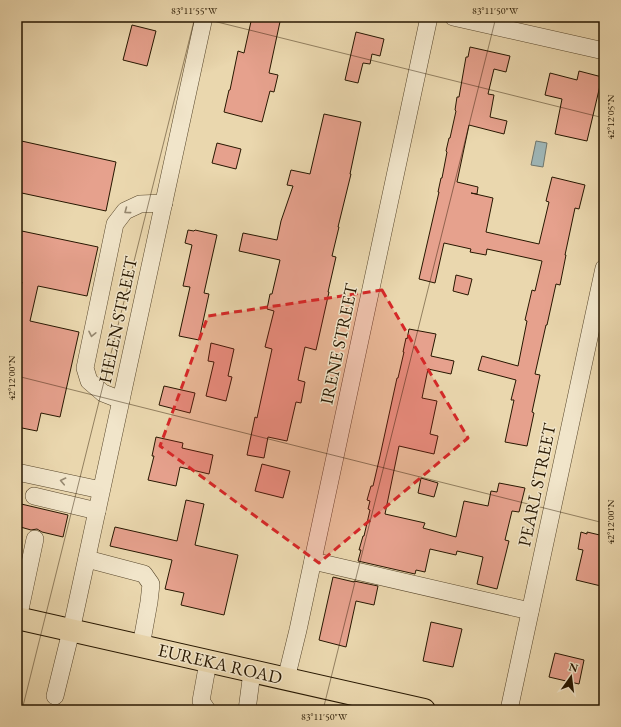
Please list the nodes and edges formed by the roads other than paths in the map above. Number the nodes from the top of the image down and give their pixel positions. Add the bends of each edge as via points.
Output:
1 (204, 17) edge
2 (429, 17) edge
3 (453, 17) edge
4 (604, 51) edge
5 (164, 203) junction
6 (604, 268) edge
7 (121, 400) junction
8 (17, 472) edge
9 (101, 490) junction
10 (34, 496) dead end
11 (97, 511) junction
12 (35, 539) dead end
13 (87, 559) junction
14 (313, 561) junction
15 (530, 611) junction
16 (17, 618) edge
17 (71, 631) junction
18 (141, 646) junction
19 (208, 662) junction
20 (252, 672) junction
21 (286, 679) junction
22 (56, 696) dead end
23 (207, 710) edge
24 (247, 710) edge
25 (424, 710) edge
26 (509, 710) edge

1 - 5 street, HELEN STREET
2 - 14 street, IRENE STREET
3 - 4 street
5 - 7 street, HELEN STREET
5 -> 7 street via 140,204 125,211 115,224 85,368 89,381 103,393
6 - 15 street, PEARL STREET
7 - 9 street, HELEN STREET
9 -> 8 street
9 - 11 street, HELEN STREET
10 - 11 street
11 - 13 street, HELEN STREET
12 - 16 street
13 - 17 street, HELEN STREET
13 - 18 street via 144,574 151,584
14 - 15 street
14 - 21 street, IRENE STREET
15 - 26 street, PEARL STREET
16 - 17 main road, EUREKA ROAD
17 - 18 main road, EUREKA ROAD
17 - 22 street, HELEN STREET
18 - 19 main road, EUREKA ROAD
19 - 20 main road, EUREKA ROAD
19 - 23 street via 201,701
20 - 21 main road, EUREKA ROAD
20 - 24 street
21 - 25 main road, EUREKA ROAD

